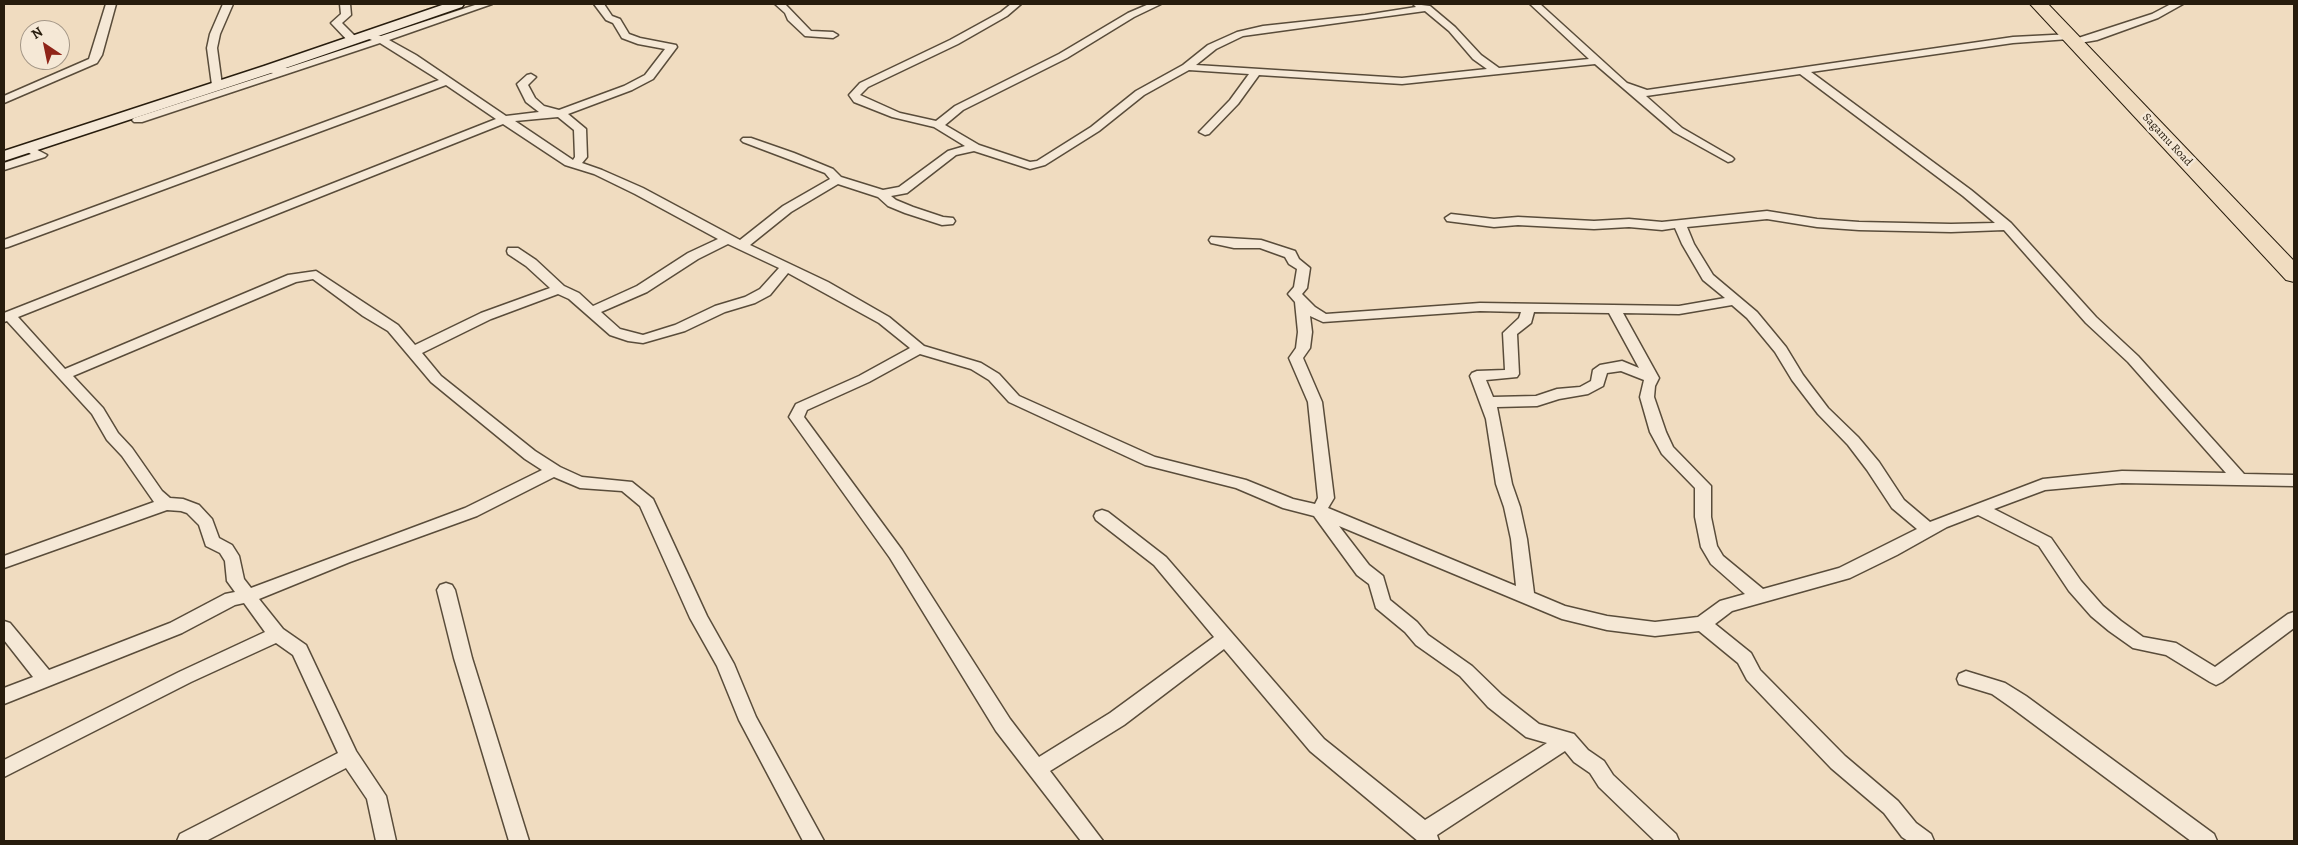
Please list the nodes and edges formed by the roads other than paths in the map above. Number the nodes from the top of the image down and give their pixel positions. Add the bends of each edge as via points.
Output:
1 (111, 4) edge
2 (228, 4) edge
3 (345, 4) edge
4 (457, 4) edge
5 (487, 4) edge
6 (599, 4) edge
7 (780, 4) edge
8 (1016, 4) edge
9 (1156, 4) edge
10 (1535, 4) edge
11 (2039, 4) edge
12 (2178, 4) edge
13 (1422, 6) edge
14 (833, 35) dead end
15 (367, 38) junction
16 (2071, 39) junction
17 (1598, 61) junction
18 (1187, 67) junction
19 (269, 69) junction
20 (288, 70) junction
21 (1801, 70) junction
22 (1496, 71) junction
23 (1256, 72) junction
24 (531, 77) dead end
25 (447, 80) junction
26 (217, 86) junction
27 (1633, 90) junction
28 (4, 100) edge
29 (560, 114) junction
30 (506, 119) junction
31 (138, 120) dead end
32 (938, 125) junction
33 (1204, 132) dead end
34 (747, 140) dead end
35 (975, 147) junction
36 (28, 148) junction
37 (4, 156) edge
38 (1728, 159) dead end
39 (575, 166) junction
40 (4, 168) edge
41 (837, 180) junction
42 (882, 194) junction
43 (1450, 218) dead end
44 (949, 221) dead end
45 (1680, 225) junction
46 (2007, 226) junction
47 (728, 239) junction
48 (1215, 240) dead end
49 (4, 244) edge
50 (742, 245) junction
51 (513, 251) dead end
52 (786, 268) junction
53 (2294, 276) edge
54 (559, 289) junction
55 (1733, 301) junction
56 (1302, 302) junction
57 (1528, 307) junction
58 (1613, 308) junction
59 (590, 310) junction
60 (7, 317) edge
61 (919, 349) junction
62 (413, 352) junction
63 (63, 375) junction
64 (1652, 378) junction
65 (1488, 402) junction
66 (554, 471) junction
67 (2238, 477) junction
68 (2294, 480) edge
69 (166, 504) junction
70 (1980, 509) junction
71 (1319, 511) junction
72 (1102, 516) dead end
73 (1929, 530) junction
74 (4, 562) edge
75 (446, 590) dead end
76 (248, 596) junction
77 (1759, 596) junction
78 (1526, 597) junction
79 (2294, 619) edge
80 (1702, 624) junction
81 (4, 628) edge
82 (277, 634) junction
83 (1225, 638) junction
84 (1966, 679) dead end
85 (46, 680) junction
86 (4, 696) edge
87 (1567, 740) junction
88 (349, 757) junction
89 (4, 769) edge
90 (1036, 769) junction
91 (1427, 836) edge
92 (187, 841) edge
93 (386, 841) edge
94 (519, 841) edge
95 (814, 841) edge
96 (1093, 841) edge
97 (1669, 841) edge
98 (1924, 841) edge
99 (2208, 841) edge

1 - 28 street via 93,61
2 - 26 street via 212,48
3 - 15 street via 346,15 336,23
4 - 15 street
5 - 15 street
6 - 29 street via 609,18 617,21 625,36 673,49 649,77 638,84
7 - 14 street via 808,34
8 - 32 street via 954,42 864,85 854,95 858,100 896,115
9 - 32 street via 1117,22 1063,56 959,108
10 - 17 street
11 - 16 highway, Sagamu Road
12 - 16 street via 2155,16 2093,38
13 - 18 street via 1358,19 1240,34 1212,46
13 - 22 street via 1461,38 1476,57
15 - 19 street
15 - 20 street
15 - 25 street
16 - 21 street via 2013,40
16 - 53 highway, Sagamu Road
17 - 22 street
17 - 27 street via 1623,85
18 - 23 street
18 - 35 street via 1140,93 1095,129 1041,163 1025,165
19 - 20 street
19 - 26 street
20 - 31 street
21 - 27 street via 1647,93
21 - 46 street
22 - 23 street via 1402,81
23 - 33 street via 1234,102
24 - 29 street via 522,84 530,100 540,109
25 - 30 street
25 - 49 street
26 - 36 street
27 - 38 street via 1678,130
29 - 30 street
29 - 39 street via 580,129 581,157
30 - 39 street
30 - 60 street
32 - 35 street
34 - 41 street via 829,172
35 - 42 street via 952,153 903,190
36 - 37 street
36 - 40 street via 41,155
39 - 47 street via 639,190
41 - 42 street
41 - 50 street via 787,208
42 - 44 street via 910,210
43 - 45 street via 1494,223
45 - 46 street via 1767,215 1859,226
45 - 55 street via 1708,277
46 - 67 street via 2090,320 2133,359
47 - 50 street
47 - 59 street via 693,256 642,289
48 - 56 street via 1261,244 1290,254 1304,268 1300,288 1295,294
50 - 52 street
51 - 54 street
52 - 59 street via 764,292 750,300 643,339 616,332
52 - 61 street via 884,320
54 - 59 street via 574,296
54 - 62 street via 486,316
55 - 58 street via 1679,310
55 - 73 street via 1752,315 1781,350 1797,377 1863,454 1898,504
56 - 57 street via 1324,318 1480,307
56 - 71 street via 1305,332 1303,348 1296,358 1315,402 1326,498
57 - 58 street
57 - 65 street via 1526,320 1510,333 1512,374 1477,376
58 - 64 street
60 - 63 street
61 - 71 street via 976,366 994,377 1014,399 1150,461 1240,484 1289,504
61 - 90 street via 864,379 801,407 796,417 896,554 1003,725
62 - 63 street via 393,328 316,276 308,275 276,284
62 - 66 street via 442,384
63 - 69 street via 98,412 156,496
64 - 65 street via 1622,366 1600,370 1598,383 1583,390 1537,401
64 - 77 street via 1647,397 1658,432 1667,450 1702,486 1703,517 1709,547 1716,560
65 - 78 street via 1517,531
66 - 76 street via 471,512
66 - 95 street via 580,482 626,486 647,503 699,618 725,664 748,720
67 - 68 street
67 - 70 street via 2122,477 2043,485
69 - 74 street
69 - 76 street via 193,509 206,523 212,542 226,549 236,581
70 - 73 street
70 - 79 street via 2044,542 2075,586 2115,626 2139,643 2170,648 2216,677
71 - 78 street
71 - 87 street via 1363,570 1377,581 1382,603 1422,640 1466,671 1494,701 1526,726
72 - 83 street via 1160,561
73 - 77 street via 1844,573
75 - 94 street via 463,658
76 - 82 street
76 - 85 street via 231,599 176,628
77 - 80 street via 1726,606
78 - 80 street via 1562,612 1607,623 1655,629
80 - 98 street via 1745,658 1753,675 1838,762 1891,807 1904,824
81 - 85 street
82 - 88 street via 300,650
82 - 89 street
83 - 90 street via 1117,719
83 - 91 street via 1317,745
84 - 99 street via 1998,688 2019,702
85 - 86 street
87 - 91 street
87 - 97 street
88 - 92 street
88 - 93 street via 376,796
90 - 96 street

